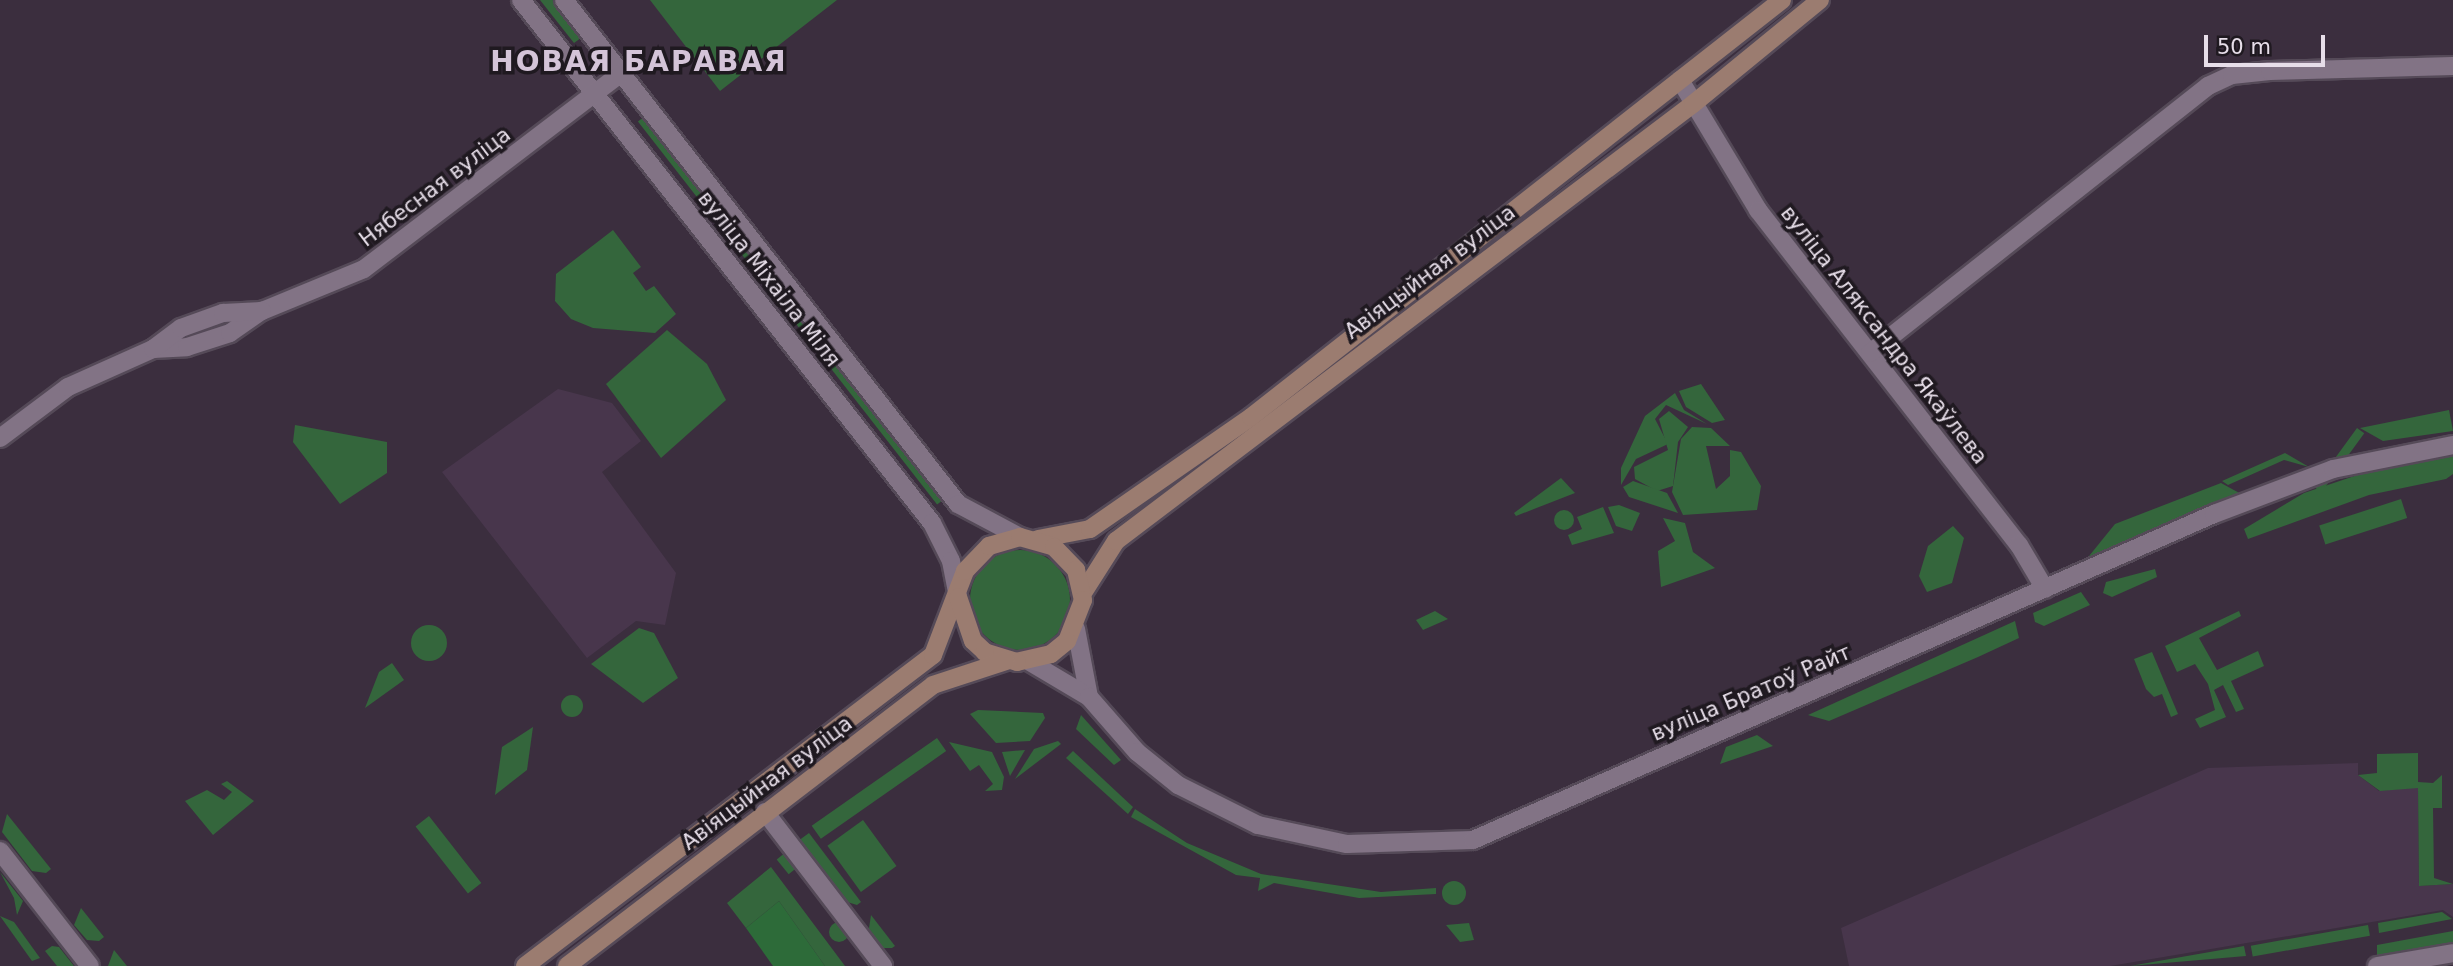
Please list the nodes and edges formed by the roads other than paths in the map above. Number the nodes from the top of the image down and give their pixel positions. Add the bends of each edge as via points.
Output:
1 (521, 0) edge
2 (564, 0) edge
3 (1782, 0) edge
4 (1820, 0) edge
5 (2453, 66) edge
6 (621, 73) junction
7 (1680, 80) junction
8 (592, 96) junction
9 (1693, 104) junction
10 (1870, 353) junction
11 (0, 438) edge
12 (2453, 445) edge
13 (1027, 538) junction
14 (2045, 589) junction
15 (1083, 593) junction
16 (958, 597) junction
17 (1076, 629) junction
18 (1007, 661) junction
19 (1030, 662) junction
20 (1089, 696) junction
21 (765, 812) junction
22 (0, 851) edge
23 (2453, 953) edge
24 (90, 966) edge
25 (525, 966) edge
26 (567, 966) edge
27 (883, 966) edge
28 (2377, 966) edge

1 - 8 street, вуліца Міхаіла Міля
2 - 6 street, вуліца Міхаіла Міля
3 - 7 main road, Авіяцыйная вуліца
4 - 9 main road, Авіяцыйная вуліца
5 - 10 street via 2270,71 2232,75 2208,86
6 - 8 street, Нябесная вуліца
6 - 13 street, вуліца Міхаіла Міля via 958,504
7 - 9 street, вуліца Аляксандра Якаўлева
7 - 13 main road, Авіяцыйная вуліца via 1251,417 1090,529
8 - 11 street, Нябесная вуліца via 392,252 336,284 262,311 230,333 187,347 153,349 68,387
8 - 16 street, вуліца Міхаіла Міля via 932,523 951,561
9 - 10 street, вуліца Аляксандра Якаўлева via 1758,210
9 - 15 main road, Авіяцыйная вуліца via 1116,541
10 - 14 street, вуліца Аляксандра Якаўлева via 2019,545
12 - 14 street, вуліца Братоў Райт via 2333,469
13 - 15 main road via 1067,557
13 - 16 main road via 980,553 965,571
14 - 20 street, вуліца Братоў Райт via 1473,840 1347,844 1258,825 1170,779
15 - 17 main road
16 - 18 main road via 973,641
16 - 25 main road via 933,655
17 - 19 main road via 1057,651
17 - 20 street
18 - 19 main road
18 - 21 main road, Авіяцыйная вуліца via 933,685
19 - 20 street, вуліца Братоў Райт
21 - 26 main road, Авіяцыйная вуліца
21 - 27 street
22 - 24 street
23 - 28 street

